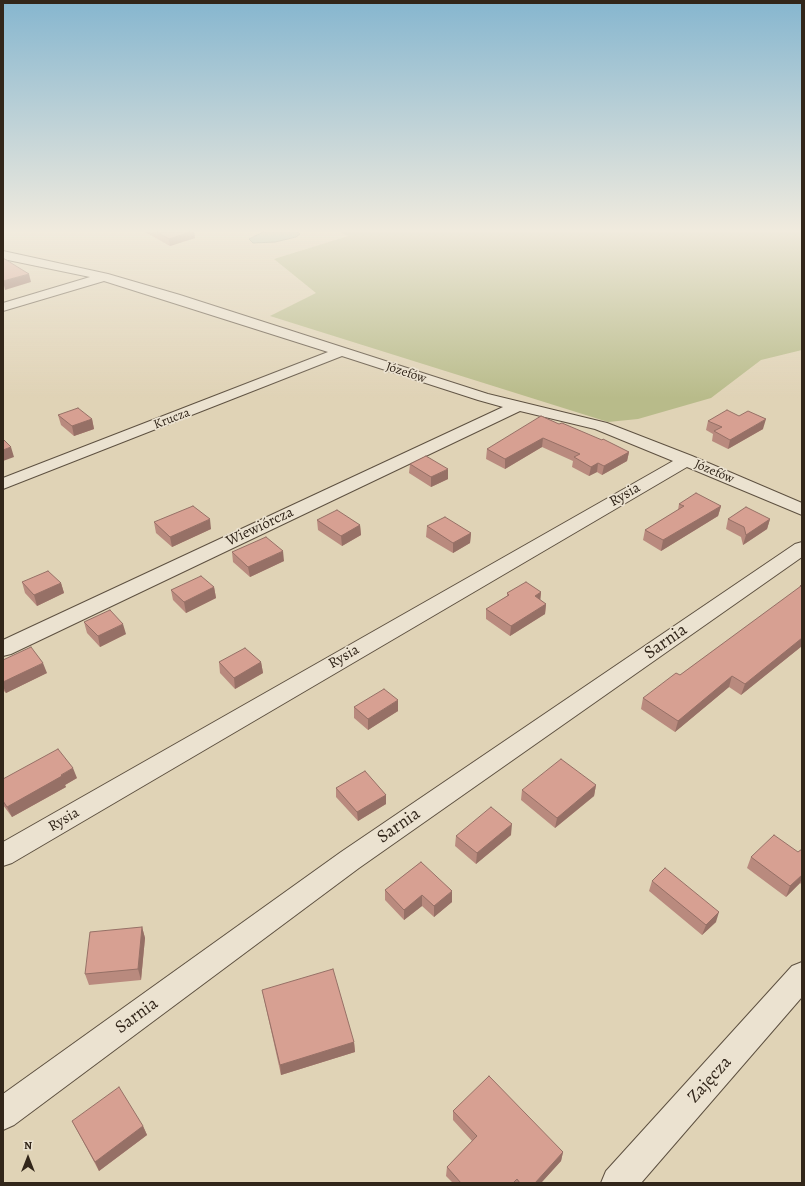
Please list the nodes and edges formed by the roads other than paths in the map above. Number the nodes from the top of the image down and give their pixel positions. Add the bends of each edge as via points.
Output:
1 (69, 287) edge
2 (139, 287) edge
3 (3, 307) edge
4 (340, 352) junction
5 (517, 406) junction
6 (686, 460) junction
7 (3, 484) edge
8 (802, 510) edge
9 (802, 548) edge
10 (3, 649) edge
11 (3, 855) edge
12 (802, 976) edge
13 (3, 1114) edge
14 (618, 1183) edge

1 - 3 street
2 - 4 street, Józefów
4 - 5 street, Józefów
4 - 7 street, Krucza
5 - 6 street, Józefów via 601,426
5 - 10 street, Wiewiórcza
6 - 8 street, Józefów
6 - 11 street, Rysia
9 - 13 street, Sarnia via 350,860
12 - 14 street, Zajęcza

